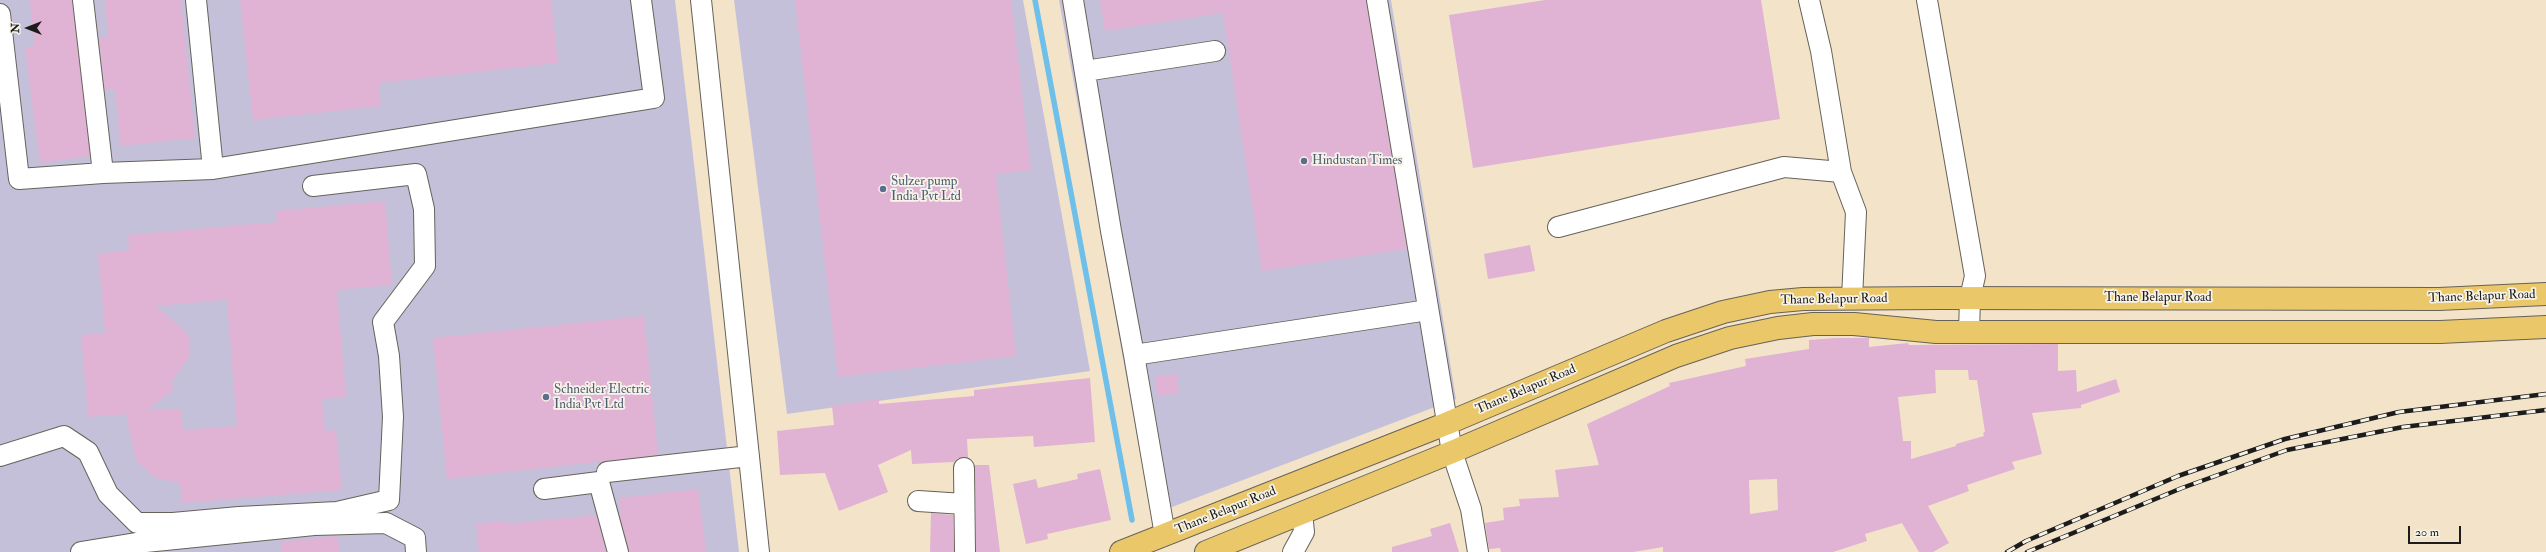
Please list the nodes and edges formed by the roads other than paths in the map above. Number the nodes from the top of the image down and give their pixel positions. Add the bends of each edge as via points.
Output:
1 (83, 0) edge
2 (196, 0) edge
3 (641, 0) edge
4 (701, 0) edge
5 (1073, 0) edge
6 (1377, 0) edge
7 (1809, 0) edge
8 (1927, 0) edge
9 (0, 14) edge
10 (1215, 51) dead end
11 (1085, 71) junction
12 (213, 169) junction
13 (1841, 172) junction
14 (103, 173) junction
15 (313, 186) dead end
16 (1558, 227) dead end
17 (2546, 294) edge
18 (1970, 298) junction
19 (1852, 299) junction
20 (1428, 310) junction
21 (2546, 327) edge
22 (1969, 332) junction
23 (1134, 355) junction
24 (1448, 423) junction
25 (1452, 452) junction
26 (0, 456) edge
27 (749, 456) junction
28 (964, 468) dead end
29 (607, 472) dead end
30 (544, 489) dead end
31 (918, 502) dead end
32 (964, 504) junction
33 (1302, 513) junction
34 (1165, 535) junction
35 (1143, 548) edge
36 (81, 552) edge
37 (416, 552) edge
38 (618, 552) edge
39 (759, 552) edge
40 (965, 552) edge
41 (1121, 552) edge
42 (1206, 552) edge
43 (1293, 552) edge
44 (1478, 552) edge

1 - 14 street
2 - 12 street
3 - 12 street via 654,98
4 - 27 street
5 - 11 street
6 - 20 street
7 - 13 street via 1821,51
8 - 18 street via 1974,276
9 - 14 street via 19,178
10 - 11 street
11 - 23 street
12 - 14 street
13 - 16 street via 1784,167
13 - 19 street via 1856,212
15 - 26 street via 416,174 424,209 425,266 384,322 393,417 389,500 337,512 138,523 108,494 88,452 64,436
17 - 18 main road, Thane Belapur Road via 2440,299
18 - 19 main road, Thane Belapur Road
18 - 22 street
19 - 24 main road, Thane Belapur Road via 1770,302 1723,312 1666,331
20 - 23 street
20 - 24 street
21 - 22 main road, Thane Belapur Road via 2440,332
22 - 25 main road, Thane Belapur Road via 1936,332 1854,324 1813,324 1730,338 1676,356
23 - 34 street
24 - 25 street
24 - 34 main road, Thane Belapur Road
25 - 33 main road, Thane Belapur Road
25 - 44 street via 1471,509
27 - 29 street
27 - 39 street
28 - 32 street
30 - 38 street via 599,482
31 - 32 street
32 - 40 street
33 - 42 main road, Thane Belapur Road
33 - 43 street via 1304,532
34 - 35 main road, Thane Belapur Road
35 - 41 main road, Thane Belapur Road
36 - 37 street via 136,543 314,525 386,523 415,538

